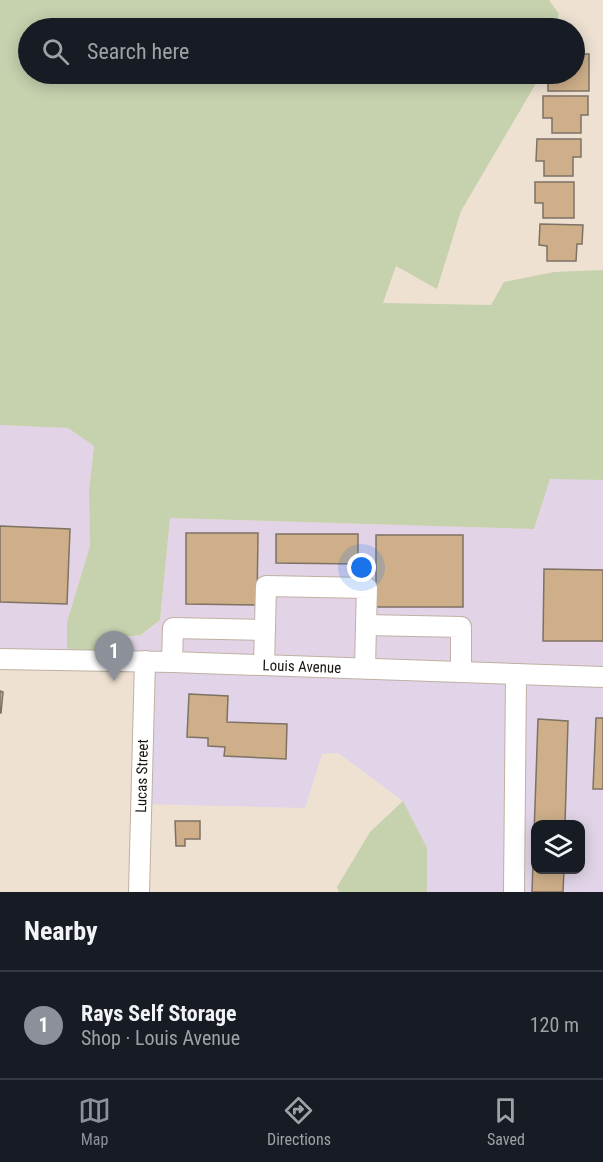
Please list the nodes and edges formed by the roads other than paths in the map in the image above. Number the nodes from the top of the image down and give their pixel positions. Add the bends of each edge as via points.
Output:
1 (366, 625) junction
2 (265, 630) junction
3 (0, 659) edge
4 (145, 661) junction
5 (172, 662) junction
6 (264, 665) junction
7 (365, 668) junction
8 (461, 672) junction
9 (516, 674) junction
10 (603, 677) edge
11 (139, 892) edge
12 (514, 892) edge

1 - 2 street via 367,588 266,586
1 - 7 street
1 - 8 street via 461,627
2 - 5 street via 173,628
2 - 6 street
3 - 4 street, Louis Avenue
4 - 5 street, Louis Avenue
4 - 11 street, Lucas Street
5 - 6 street, Louis Avenue
6 - 7 street, Louis Avenue
7 - 8 street, Louis Avenue
8 - 9 street, Louis Avenue
9 - 10 street, Louis Avenue
9 - 12 street

